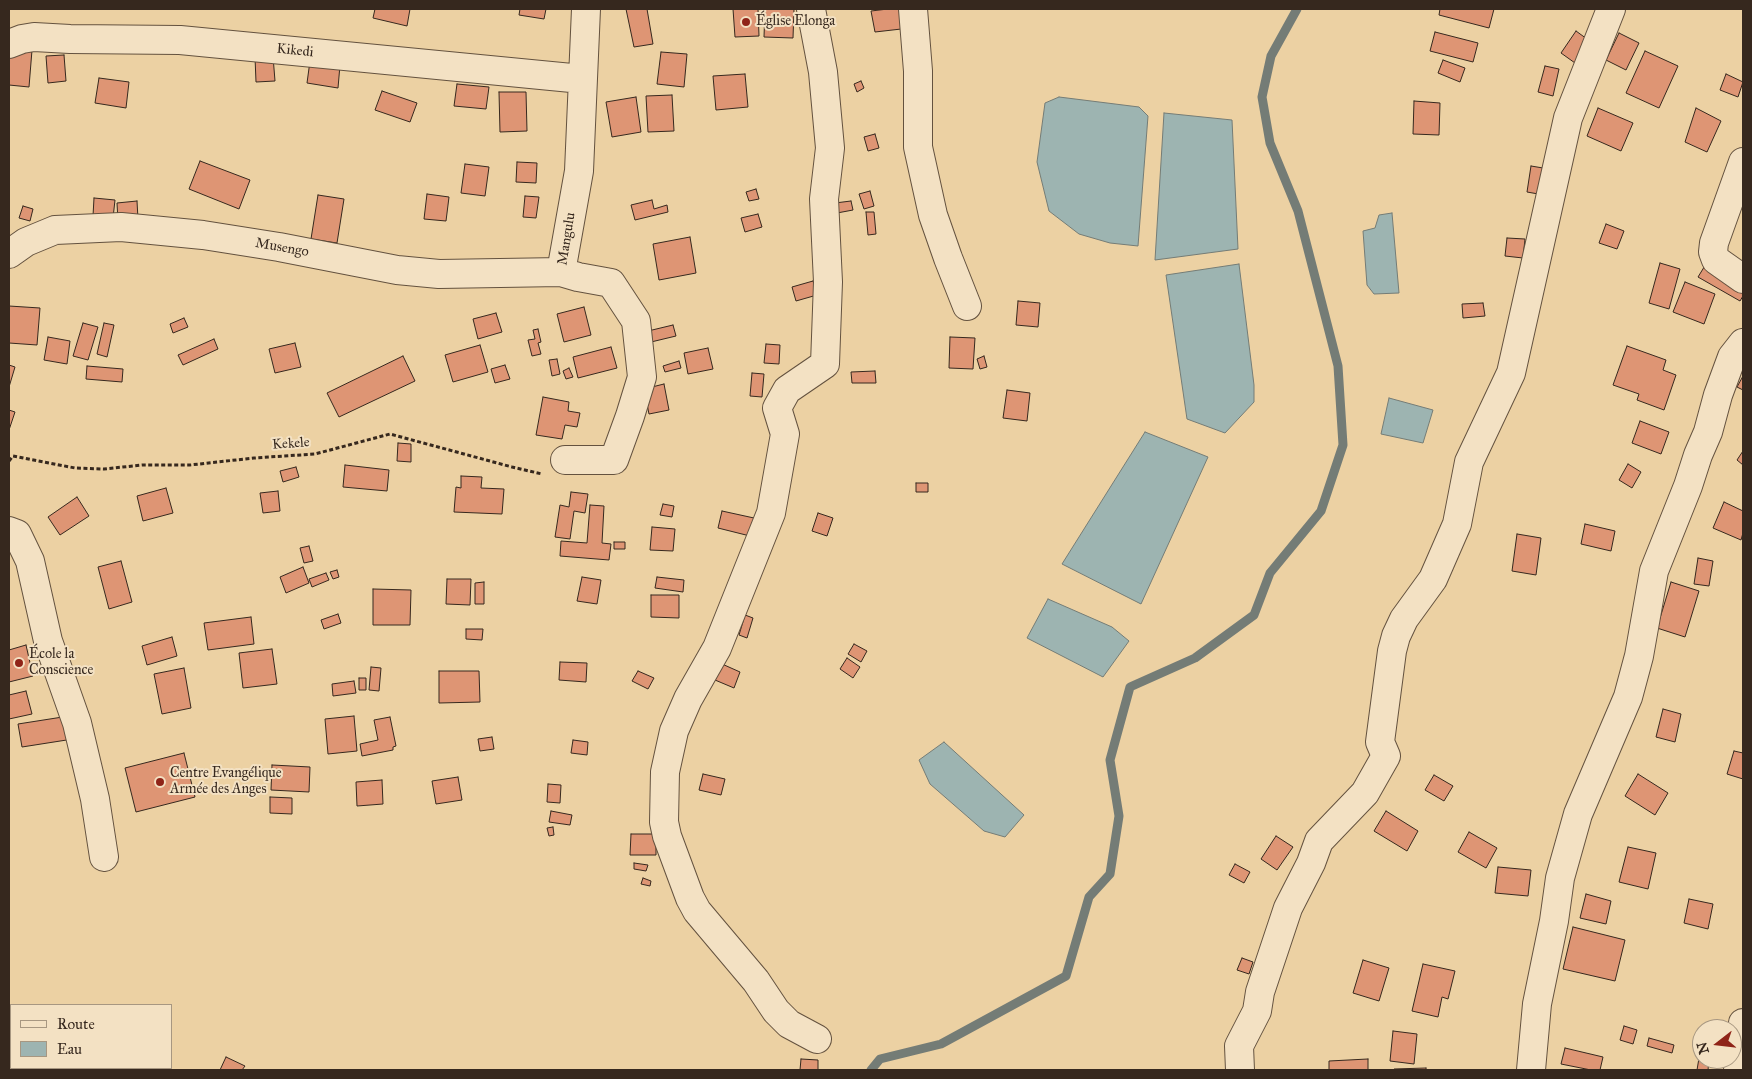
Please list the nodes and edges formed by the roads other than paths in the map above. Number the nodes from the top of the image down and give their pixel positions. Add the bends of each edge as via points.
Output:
1 (586, 9) edge
2 (811, 9) edge
3 (913, 9) edge
4 (1611, 9) edge
5 (9, 44) edge
6 (582, 79) junction
7 (1743, 162) edge
8 (9, 254) edge
9 (561, 272) junction
10 (1743, 279) edge
11 (967, 306) dead end
12 (1743, 343) edge
13 (565, 460) road end
14 (9, 532) edge
15 (104, 856) dead end
16 (1743, 1024) edge
17 (817, 1039) dead end
18 (1240, 1070) edge
19 (1531, 1070) edge
20 (1738, 1070) edge

1 - 6 street, Mangulu
2 - 17 street via 823,72 830,148 824,199 828,282 825,364 788,390 777,408 785,434 771,513 717,648 688,698 674,731 665,772 664,822 697,910 756,981 776,1011 789,1024
3 - 11 street via 918,71 918,147 934,215
4 - 18 street via 1568,118 1511,373 1469,462 1457,524 1440,563 1396,636 1380,742 1386,756 1366,793 1319,841 1286,916 1260,992 1258,1011 1238,1046
5 - 6 street, Kikedi via 34,38 180,40
6 - 9 street, Mangulu via 579,171
7 - 10 street via 1713,252 1716,260
8 - 9 street, Musengo via 26,242 55,230 121,227 279,246 397,270 439,274
9 - 13 street, Mangulu via 612,283 636,321 642,377 614,460
12 - 19 street via 1732,357 1708,432 1654,571 1628,697 1578,814 1560,878 1537,1004
14 - 15 street via 17,534 30,561 48,640 77,723 95,799
16 - 20 street

